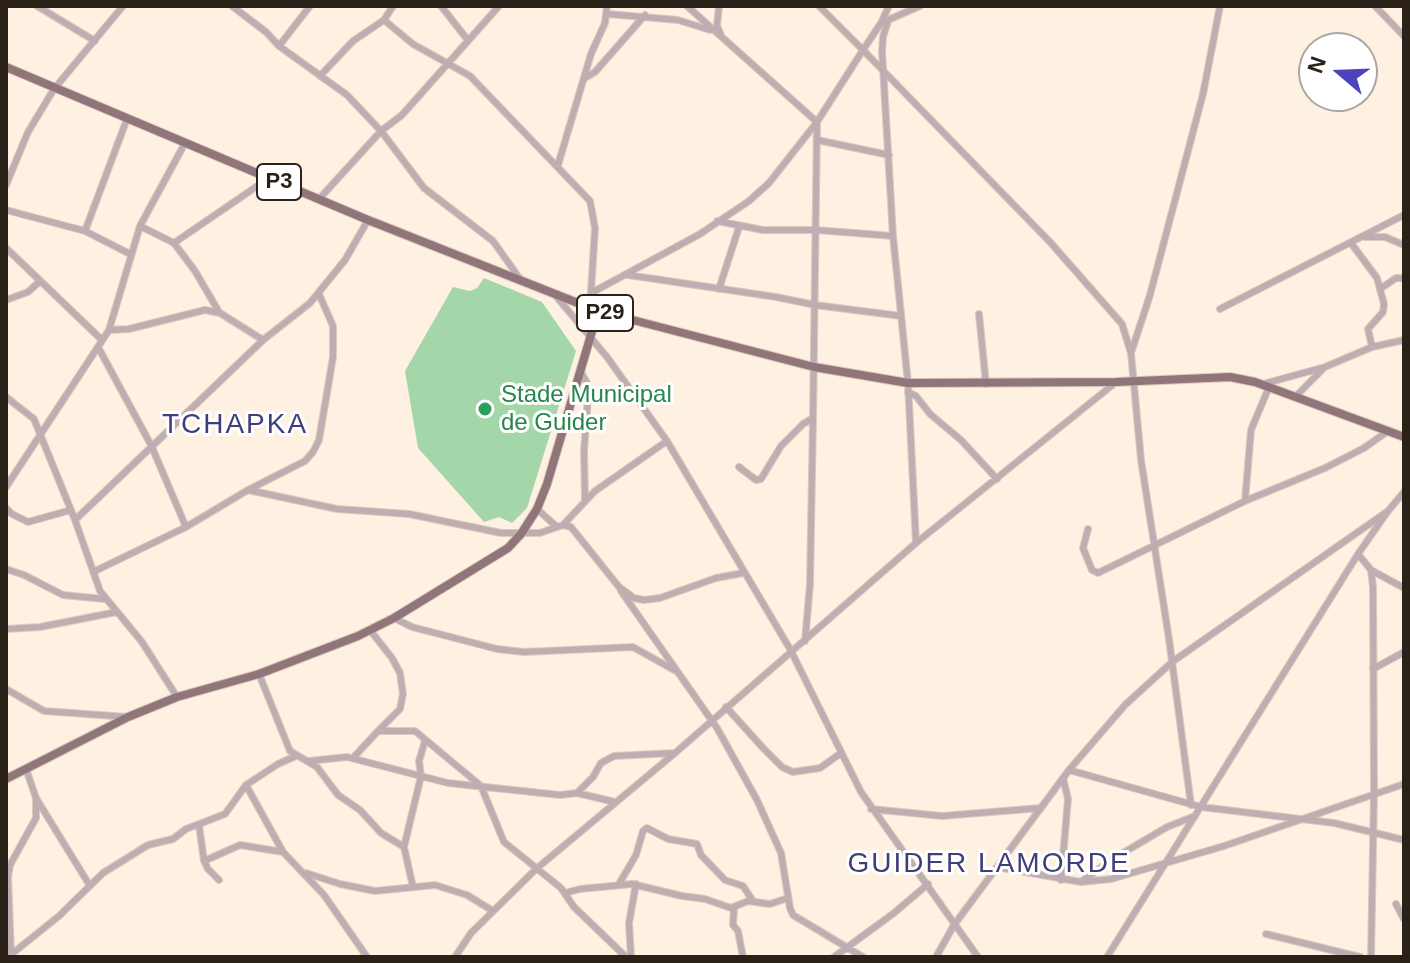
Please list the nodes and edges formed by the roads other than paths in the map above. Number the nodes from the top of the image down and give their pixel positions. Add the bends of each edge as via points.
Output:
1 (37, 6) edge
2 (123, 6) edge
3 (232, 6) edge
4 (310, 6) edge
5 (393, 6) edge
6 (441, 6) edge
7 (499, 6) edge
8 (623, 6) edge
9 (687, 6) edge
10 (719, 6) edge
11 (819, 6) edge
12 (889, 6) edge
13 (920, 6) edge
14 (1220, 6) edge
15 (1375, 6) edge
16 (608, 10) edge
17 (620, 14) junction
18 (645, 15) junction
19 (384, 20) junction
20 (884, 22) junction
21 (713, 31) junction
22 (1404, 36) edge
23 (722, 38) junction
24 (467, 39) junction
25 (95, 41) junction
26 (279, 46) junction
27 (863, 50) junction
28 (447, 64) junction
29 (6, 68) edge
30 (885, 75) junction
31 (320, 76) junction
32 (585, 78) junction
33 (54, 89) junction
34 (127, 119) junction
35 (817, 122) junction
36 (381, 131) junction
37 (817, 140) junction
38 (185, 143) junction
39 (889, 155) junction
40 (558, 165) junction
41 (269, 178) junction
42 (6, 185) edge
43 (320, 198) junction
44 (6, 210) edge
45 (1404, 215) edge
46 (368, 220) junction
47 (717, 221) junction
48 (140, 226) junction
49 (739, 227) junction
50 (816, 230) junction
51 (85, 231) junction
52 (893, 236) junction
53 (1361, 237) junction
54 (174, 243) junction
55 (1351, 243) junction
56 (1404, 245) edge
57 (6, 248) edge
58 (130, 254) junction
59 (626, 275) junction
60 (1404, 278) edge
61 (40, 281) junction
62 (523, 283) junction
63 (719, 289) junction
64 (1380, 289) junction
65 (593, 292) junction
66 (319, 294) junction
67 (554, 294) junction
68 (6, 300) edge
69 (815, 305) junction
70 (1220, 309) dead end
71 (594, 310) junction
72 (220, 313) junction
73 (979, 314) dead end
74 (901, 316) junction
75 (109, 330) junction
76 (590, 339) junction
77 (263, 340) junction
78 (1404, 340) edge
79 (100, 344) junction
80 (1372, 347) junction
81 (1131, 353) junction
82 (814, 367) junction
83 (1325, 367) junction
84 (581, 372) junction
85 (1134, 381) junction
86 (1116, 382) junction
87 (986, 384) junction
88 (1265, 386) junction
89 (908, 388) junction
90 (1296, 396) junction
91 (6, 397) edge
92 (813, 418) junction
93 (1388, 431) junction
94 (41, 437) junction
95 (1404, 437) edge
96 (667, 441) junction
97 (151, 445) junction
98 (739, 467) dead end
99 (997, 479) junction
100 (6, 487) edge
101 (248, 490) junction
102 (1404, 492) edge
103 (585, 499) junction
104 (1245, 501) junction
105 (6, 508) edge
106 (537, 509) junction
107 (71, 510) junction
108 (1388, 511) junction
109 (75, 520) junction
110 (560, 526) junction
111 (186, 527) junction
112 (1088, 529) dead end
113 (521, 534) junction
114 (916, 543) junction
115 (1154, 548) junction
116 (1358, 554) junction
117 (6, 569) edge
118 (1371, 570) junction
119 (93, 572) junction
120 (743, 573) junction
121 (619, 587) junction
122 (1404, 588) edge
123 (105, 599) junction
124 (117, 612) junction
125 (394, 618) junction
126 (6, 629) edge
127 (370, 630) junction
128 (805, 641) junction
129 (1404, 652) edge
130 (792, 653) junction
131 (1172, 662) junction
132 (1373, 669) junction
133 (677, 671) junction
134 (259, 674) junction
135 (6, 689) edge
136 (177, 697) junction
137 (726, 707) junction
138 (128, 717) junction
139 (711, 721) junction
140 (378, 731) junction
141 (425, 741) junction
142 (675, 753) junction
143 (841, 753) junction
144 (296, 756) junction
145 (353, 758) junction
146 (309, 761) junction
147 (26, 769) junction
148 (1069, 770) junction
149 (421, 776) junction
150 (1063, 778) junction
151 (6, 779) edge
152 (1404, 784) edge
153 (246, 785) junction
154 (481, 786) junction
155 (577, 793) junction
156 (1374, 793) junction
157 (36, 798) junction
158 (615, 802) junction
159 (1191, 805) junction
160 (1201, 807) junction
161 (1041, 808) junction
162 (871, 809) junction
163 (1196, 815) junction
164 (1297, 819) junction
165 (199, 825) junction
166 (1373, 833) junction
167 (1404, 840) edge
168 (404, 847) junction
169 (283, 852) junction
170 (204, 861) junction
171 (1169, 861) junction
172 (997, 867) junction
173 (536, 869) junction
174 (305, 873) junction
175 (219, 880) dead end
176 (1061, 880) junction
177 (1081, 882) junction
178 (619, 884) junction
179 (636, 884) junction
180 (928, 884) junction
181 (90, 886) junction
182 (413, 887) junction
183 (565, 893) junction
184 (788, 898) junction
185 (753, 901) junction
186 (1396, 904) dead end
187 (734, 908) junction
188 (493, 911) junction
189 (1404, 919) edge
190 (954, 925) junction
191 (1266, 934) dead end
192 (844, 948) junction
193 (9, 955) edge
194 (367, 957) edge
195 (455, 957) edge
196 (629, 957) edge
197 (743, 957) edge
198 (834, 957) edge
199 (863, 957) edge
200 (936, 957) edge
201 (978, 957) edge
202 (1107, 957) edge
203 (1360, 957) edge
204 (1371, 957) edge

1 - 25 street
2 - 25 street
3 - 26 street
4 - 26 street
5 - 19 street
6 - 24 street
7 - 24 street
8 - 17 street
9 - 21 street
10 - 23 street
11 - 27 street
12 - 20 street
13 - 20 street
14 - 81 street via 1203,94
15 - 22 street
16 - 17 street
16 - 32 street
17 - 18 street
18 - 21 street
18 - 32 street
19 - 28 street
19 - 31 street via 353,41
20 - 27 street
20 - 30 street
21 - 23 street
23 - 35 street
24 - 28 street
25 - 33 street
26 - 31 street
27 - 30 street
27 - 35 street
28 - 36 street
28 - 40 street via 470,76
29 - 33 main road, P3
30 - 39 street
30 - 81 street via 1111,310 1122,324
31 - 36 street
32 - 40 street
33 - 34 main road, P3
33 - 42 street via 28,132
34 - 38 main road, P3
34 - 51 street
35 - 37 street
35 - 47 street via 769,183
36 - 43 street
36 - 62 street via 424,188 493,241
37 - 39 street
37 - 50 street
38 - 41 main road, P3
38 - 48 street
39 - 52 street
40 - 65 street via 590,201 594,214
41 - 43 main road, P3
41 - 54 street
43 - 46 main road, P3
44 - 51 street
45 - 53 street
46 - 62 main road, P3
46 - 66 street
47 - 49 street
47 - 59 street
48 - 54 street
48 - 58 street
49 - 50 street
49 - 63 street
50 - 52 street
50 - 69 street
51 - 58 street
52 - 74 street
53 - 55 street
53 - 56 street via 1385,237
54 - 72 street
55 - 64 street
55 - 70 street
57 - 61 street
58 - 75 street
59 - 63 street
59 - 65 street
60 - 64 street
61 - 68 street
61 - 79 street
62 - 67 main road, P3
63 - 69 street
64 - 80 street via 1384,308 1368,329
65 - 71 street
66 - 77 street
66 - 101 street via 333,326 333,357 319,440 305,461
67 - 71 main road, P3
67 - 76 street
69 - 74 street
69 - 82 street
71 - 76 main road, P29
71 - 82 main road, P29
72 - 75 street via 205,310
72 - 77 street
73 - 87 street
74 - 89 street
75 - 79 street
76 - 84 main road, P29
76 - 96 street
77 - 97 street
78 - 80 street
79 - 94 street
79 - 97 street
80 - 83 street
81 - 85 street
82 - 89 main road, P29
82 - 92 street
83 - 88 street
83 - 90 street
84 - 103 street via 588,398
84 - 106 main road, P29
85 - 86 main road, P29
85 - 88 main road, P29 via 1230,377
85 - 115 street
86 - 87 main road, P29
86 - 99 street
87 - 89 main road, P29
88 - 90 main road, P29
88 - 104 street via 1251,430
89 - 99 street
89 - 114 street
90 - 93 main road, P29
91 - 94 street via 34,419
92 - 98 street via 781,446 761,479
92 - 128 street
93 - 95 main road, P29
93 - 104 street via 1325,468
94 - 100 street
94 - 107 street
96 - 103 street
96 - 120 street
97 - 109 street
97 - 111 street
99 - 114 street
101 - 111 street
101 - 113 street via 337,509 409,514
102 - 108 street
103 - 110 street
104 - 115 street
105 - 107 street via 28,522
106 - 110 street
106 - 113 main road, P29
107 - 109 street
108 - 116 street
108 - 131 street
109 - 119 street
110 - 113 street
110 - 121 street via 577,532
111 - 119 street
112 - 115 street via 1083,548 1095,572
113 - 125 main road, P29 via 476,570
114 - 128 street
115 - 131 street
116 - 118 street
116 - 160 street
117 - 123 street via 63,595
118 - 122 street
118 - 132 street
119 - 123 street
120 - 121 street via 644,600
120 - 130 street
121 - 133 street
123 - 124 street
124 - 126 street
124 - 136 street
125 - 127 main road, P29
125 - 133 street via 497,649 638,648
127 - 134 main road, P29
127 - 140 street via 396,666 403,694 400,709
128 - 130 street
129 - 132 street
130 - 137 street
130 - 143 street
131 - 148 street via 1125,705
131 - 159 street
132 - 156 street
133 - 139 street
134 - 136 main road, P29
134 - 144 street via 287,746
135 - 138 street via 44,711
136 - 138 main road, P29
137 - 139 street
137 - 143 street via 782,767 793,772 820,768
138 - 147 main road, P29
139 - 142 street
139 - 184 street via 779,845
140 - 141 street via 409,730
140 - 145 street
141 - 149 street
141 - 154 street
142 - 155 street via 614,756 601,763
142 - 158 street
143 - 162 street
144 - 146 street
144 - 153 street
145 - 146 street
145 - 149 street
146 - 168 street via 338,795
147 - 151 main road, P29
147 - 157 street
148 - 150 street
148 - 159 street
149 - 154 street
149 - 168 street
150 - 161 street
150 - 176 street via 1068,799
152 - 156 street
153 - 165 street via 225,814
153 - 169 street
154 - 155 street
154 - 173 street via 504,842
155 - 158 street
156 - 164 street
156 - 166 street
157 - 181 street
157 - 193 street via 36,818 8,877
158 - 173 street
159 - 160 street
160 - 163 street
160 - 164 street
161 - 162 street via 942,816
161 - 172 street
162 - 180 street
163 - 171 street
163 - 177 street via 1167,827
164 - 166 street
164 - 171 street
165 - 170 street
165 - 181 street via 148,845
166 - 167 street
166 - 204 street
168 - 182 street
169 - 170 street via 240,845
169 - 174 street
170 - 175 street
171 - 177 street via 1111,879
171 - 202 street
172 - 176 street
172 - 190 street
173 - 183 street
173 - 188 street
174 - 182 street via 375,891
174 - 194 street
176 - 177 street
178 - 179 street
178 - 183 street
178 - 185 street via 647,828 668,839 697,844 725,880 743,886
179 - 187 street
179 - 196 street
180 - 190 street
180 - 192 street
181 - 193 street
182 - 188 street via 435,885
183 - 196 street
184 - 185 street via 770,904
184 - 192 street via 793,915
185 - 187 street
186 - 189 street
187 - 197 street via 733,925
188 - 195 street
190 - 200 street
190 - 201 street
191 - 203 street
192 - 198 street
192 - 199 street

